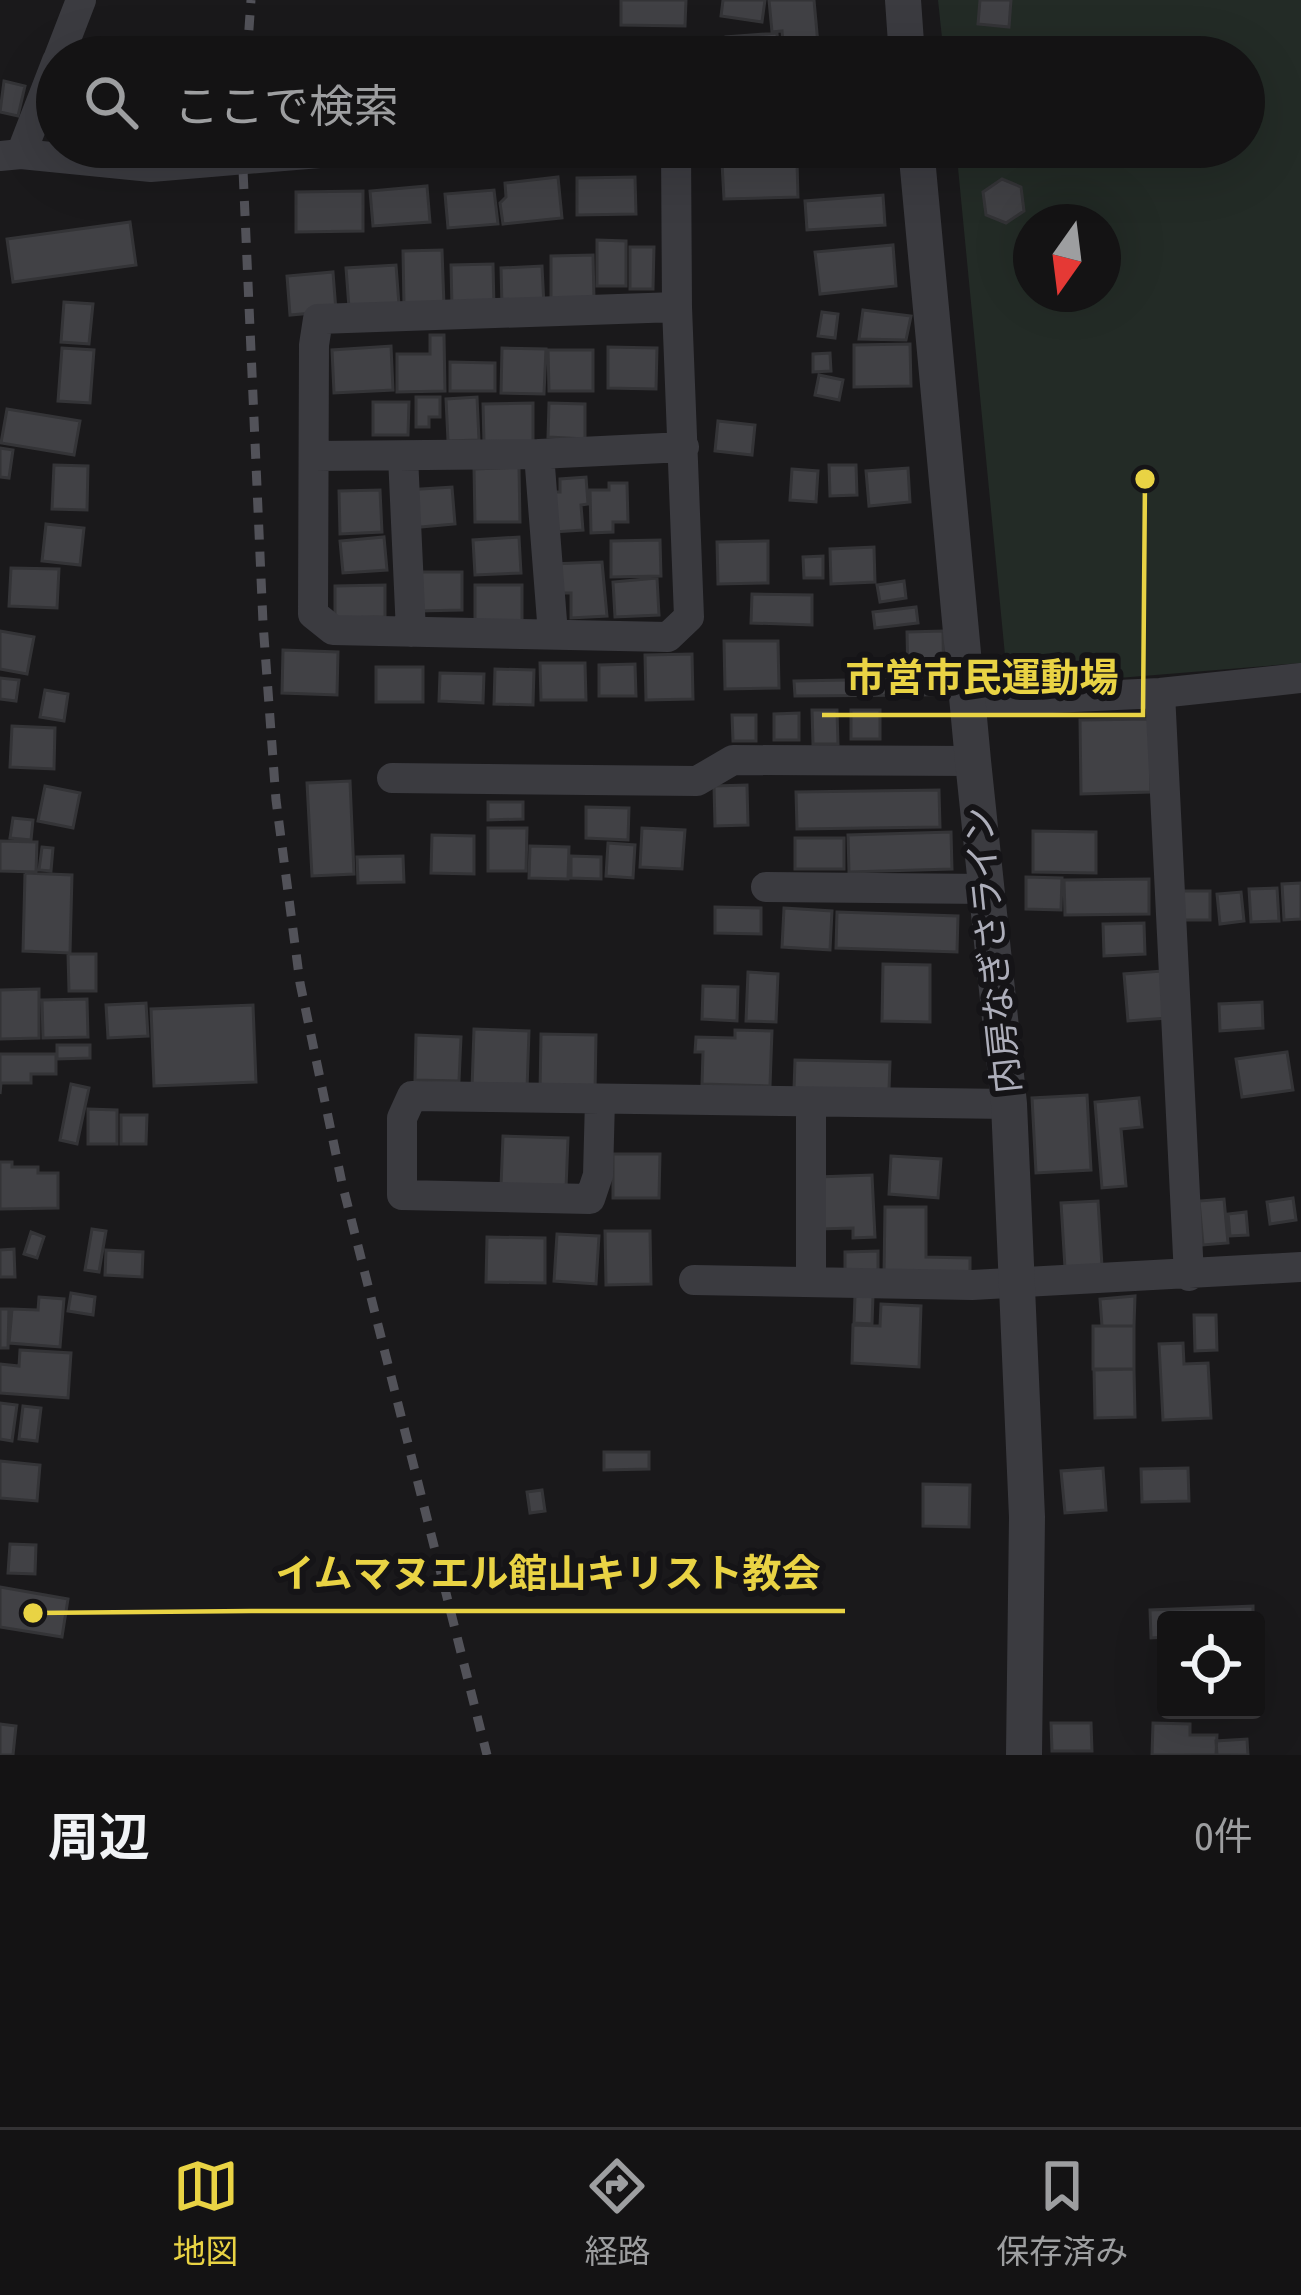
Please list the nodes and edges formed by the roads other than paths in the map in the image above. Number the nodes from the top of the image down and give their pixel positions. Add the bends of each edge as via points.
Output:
1 (81, 0) edge
2 (903, 0) edge
3 (67, 36) edge
4 (906, 36) edge
5 (36, 103) edge
6 (10, 155) edge
7 (676, 168) edge
8 (918, 168) edge
9 (677, 307) junction
10 (685, 447) junction
11 (539, 454) junction
12 (314, 456) junction
13 (403, 456) junction
14 (411, 632) junction
15 (553, 634) junction
16 (1301, 678) edge
17 (1160, 693) junction
18 (970, 702) junction
19 (973, 761) junction
20 (392, 778) dead end
21 (766, 886) dead end
22 (988, 890) junction
23 (600, 1100) junction
24 (812, 1102) junction
25 (1009, 1104) junction
26 (1301, 1268) edge
27 (1189, 1276) junction
28 (694, 1280) dead end
29 (811, 1282) junction
30 (1015, 1283) junction
31 (1024, 1755) edge

1 - 3 street
2 - 4 street
5 - 6 street
7 - 9 street
8 - 18 street, 内房なぎさライン
9 - 10 street
9 - 12 street via 318,319
10 - 11 street
10 - 15 street via 689,617 668,637
11 - 13 street
11 - 15 street
12 - 13 street
12 - 14 street via 313,614 333,630
13 - 14 street
14 - 15 street
16 - 17 street
17 - 18 street
17 - 27 street
18 - 19 street, 内房なぎさライン
19 - 20 street via 733,760 697,781
19 - 22 street, 内房なぎさライン
21 - 22 street
22 - 25 street, 内房なぎさライン
23 - 23 street via 412,1096 402,1118 402,1195 590,1199
23 - 24 street
24 - 25 street
24 - 29 street
25 - 30 street, 内房なぎさライン
26 - 27 street
27 - 30 street
28 - 29 street
29 - 30 street
30 - 31 street, 内房なぎさライン via 1027,1517

